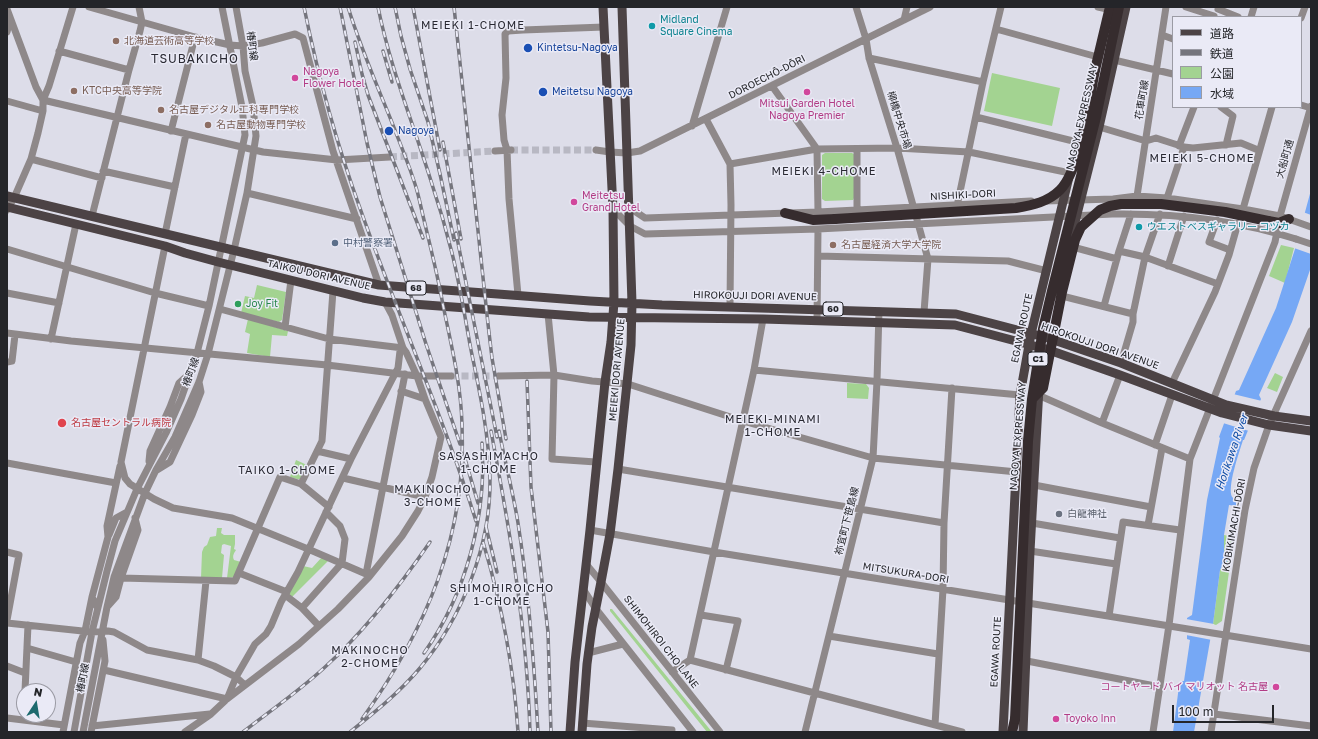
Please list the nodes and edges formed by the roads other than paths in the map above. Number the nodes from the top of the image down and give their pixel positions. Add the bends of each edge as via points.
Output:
1 (73, 7) edge
2 (89, 7) edge
3 (139, 7) edge
4 (222, 7) edge
5 (236, 7) edge
6 (603, 7) edge
7 (622, 7) edge
8 (727, 7) edge
9 (856, 7) edge
10 (907, 7) edge
11 (930, 7) edge
12 (1001, 7) edge
13 (1119, 7) edge
14 (1126, 7) edge
15 (1166, 7) edge
16 (1186, 7) edge
17 (1105, 8) edge
18 (1216, 8) edge
19 (7, 9) edge
20 (1211, 16) edge
21 (1236, 16) edge
22 (10, 20) junction
23 (904, 20) junction
24 (142, 22) junction
25 (604, 27) junction
26 (996, 29) junction
27 (7, 32) edge
28 (1162, 36) junction
29 (195, 37) junction
30 (866, 39) junction
31 (1172, 39) edge
32 (230, 44) junction
33 (243, 46) junction
34 (60, 51) junction
35 (1094, 56) junction
36 (869, 58) junction
37 (1114, 60) junction
38 (129, 70) junction
39 (1157, 70) junction
40 (1172, 74) edge
41 (983, 82) junction
42 (772, 86) junction
43 (43, 100) junction
44 (7, 101) edge
45 (1311, 107) edge
46 (1194, 108) edge
47 (1224, 108) edge
48 (1272, 108) edge
49 (43, 111) junction
50 (976, 117) junction
51 (117, 118) junction
52 (706, 119) junction
53 (692, 126) junction
54 (1099, 127) junction
55 (171, 131) junction
56 (186, 134) junction
57 (1146, 141) junction
58 (1078, 142) junction
59 (1226, 145) junction
60 (242, 147) junction
61 (1181, 147) junction
62 (897, 148) junction
63 (817, 149) junction
64 (858, 149) junction
65 (254, 150) junction
66 (495, 150) tunnel mouth
67 (509, 150) junction
68 (596, 150) tunnel mouth
69 (1258, 150) junction
70 (610, 152) junction
71 (968, 152) junction
72 (627, 153) junction
73 (390, 157) tunnel mouth
74 (31, 159) junction
75 (337, 160) junction
76 (730, 164) junction
77 (1070, 173) junction
78 (103, 174) junction
79 (175, 187) junction
80 (246, 193) junction
81 (1137, 196) junction
82 (11, 197) edge
83 (1167, 198) junction
84 (1081, 200) junction
85 (1064, 201) junction
86 (629, 203) junction
87 (957, 206) junction
88 (913, 207) junction
89 (7, 208) edge
90 (1243, 209) junction
91 (613, 210) junction
92 (857, 210) junction
93 (818, 212) junction
94 (785, 213) junction
95 (1131, 214) junction
96 (1160, 214) junction
97 (731, 215) junction
98 (92, 216) junction
99 (1059, 216) junction
100 (1078, 216) junction
101 (1184, 216) junction
102 (357, 219) junction
103 (1217, 220) junction
104 (1238, 223) junction
105 (1281, 223) junction
106 (76, 224) junction
107 (918, 224) junction
108 (630, 226) junction
109 (1311, 227) edge
110 (818, 229) junction
111 (731, 231) junction
112 (165, 234) junction
113 (1311, 244) edge
114 (166, 246) junction
115 (1069, 246) junction
116 (222, 247) junction
117 (7, 250) edge
118 (234, 250) junction
119 (1230, 250) junction
120 (1119, 251) junction
121 (818, 256) junction
122 (1145, 257) junction
123 (928, 259) junction
124 (1117, 259) junction
125 (218, 262) junction
126 (230, 265) junction
127 (1168, 266) junction
128 (66, 267) junction
129 (1047, 271) junction
130 (291, 280) junction
131 (1218, 284) junction
132 (380, 285) junction
133 (333, 290) junction
134 (7, 293) edge
135 (155, 293) junction
136 (518, 295) junction
137 (1058, 295) junction
138 (385, 302) junction
139 (614, 302) junction
140 (59, 303) junction
141 (632, 303) junction
142 (209, 306) junction
143 (730, 306) junction
144 (1104, 306) junction
145 (220, 309) junction
146 (818, 309) junction
147 (879, 310) junction
148 (924, 312) junction
149 (548, 314) junction
150 (1133, 314) junction
151 (613, 317) junction
152 (633, 317) junction
153 (763, 319) junction
154 (817, 320) junction
155 (879, 322) junction
156 (285, 327) junction
157 (1311, 331) edge
158 (7, 333) edge
159 (1031, 334) junction
160 (15, 335) junction
161 (1048, 338) junction
162 (51, 339) junction
163 (329, 339) junction
164 (1029, 345) junction
165 (144, 348) junction
166 (403, 348) junction
167 (1046, 349) junction
168 (197, 353) junction
169 (208, 354) junction
170 (7, 362) edge
171 (1121, 363) junction
172 (327, 365) junction
173 (754, 370) junction
174 (394, 373) junction
175 (405, 374) junction
176 (554, 375) junction
177 (1120, 375) junction
178 (417, 376) junction
179 (451, 376) tunnel mouth
180 (499, 376) tunnel mouth
181 (877, 381) junction
182 (605, 382) junction
183 (1172, 383) junction
184 (628, 384) junction
185 (952, 388) junction
186 (401, 392) junction
187 (1020, 394) junction
188 (1172, 395) junction
189 (1035, 397) junction
190 (425, 399) junction
191 (1213, 400) junction
192 (1210, 410) junction
193 (1274, 416) junction
194 (743, 421) junction
195 (1311, 421) edge
196 (1102, 423) junction
197 (1269, 425) junction
198 (1311, 431) edge
199 (1155, 445) junction
200 (1162, 448) junction
201 (317, 451) junction
202 (873, 458) junction
203 (351, 459) junction
204 (1190, 459) junction
205 (121, 462) junction
206 (596, 462) junction
207 (7, 464) edge
208 (948, 465) junction
209 (618, 469) junction
210 (1017, 472) junction
211 (343, 478) junction
212 (116, 483) junction
213 (301, 484) junction
214 (1034, 485) junction
215 (382, 488) junction
216 (728, 488) junction
217 (137, 489) junction
218 (145, 493) junction
219 (425, 497) junction
220 (1151, 507) junction
221 (328, 509) junction
222 (860, 510) junction
223 (127, 512) junction
224 (135, 518) junction
225 (944, 523) junction
226 (1032, 523) junction
227 (1148, 525) junction
228 (258, 528) junction
229 (590, 530) junction
230 (1180, 530) junction
231 (610, 534) junction
232 (108, 538) junction
233 (1120, 538) junction
234 (308, 549) junction
235 (1030, 551) junction
236 (7, 552) edge
237 (714, 552) junction
238 (342, 564) junction
239 (586, 564) junction
240 (1116, 564) junction
241 (239, 573) junction
242 (845, 573) junction
243 (367, 575) junction
244 (121, 578) junction
245 (206, 581) junction
246 (602, 582) junction
247 (10, 589) edge
248 (583, 589) junction
249 (943, 589) junction
250 (286, 594) junction
251 (92, 597) junction
252 (1010, 600) junction
253 (1029, 603) junction
254 (98, 607) junction
255 (107, 607) junction
256 (302, 608) junction
257 (596, 609) junction
258 (701, 615) junction
259 (1109, 616) junction
260 (7, 621) edge
261 (28, 625) junction
262 (1169, 625) junction
263 (320, 626) junction
264 (88, 631) junction
265 (102, 632) junction
266 (1226, 635) junction
267 (829, 636) junction
268 (623, 644) junction
269 (27, 648) junction
270 (1311, 649) edge
271 (588, 653) junction
272 (938, 654) junction
273 (198, 660) junction
274 (690, 660) junction
275 (1026, 661) junction
276 (76, 662) junction
277 (7, 666) edge
278 (104, 670) junction
279 (726, 670) junction
280 (672, 672) junction
281 (25, 673) junction
282 (236, 677) junction
283 (25, 683) edge
284 (245, 685) junction
285 (1160, 687) junction
286 (815, 693) junction
287 (227, 699) junction
288 (210, 714) junction
289 (1214, 714) junction
290 (683, 719) junction
291 (44, 723) edge
292 (935, 725) junction
293 (1311, 726) edge
294 (582, 727) edge
295 (63, 728) edge
296 (92, 729) edge
297 (672, 731) edge
298 (74, 732) edge
299 (83, 732) edge
300 (186, 732) edge
301 (570, 732) edge
302 (693, 732) edge
303 (720, 732) edge
304 (805, 732) edge
305 (962, 732) edge
306 (1003, 732) edge
307 (1013, 732) edge
308 (1023, 732) edge
309 (1153, 732) edge
310 (1211, 732) edge

1 - 34 street
2 - 24 street
3 - 24 street
4 - 32 street, 椿町線
5 - 33 street, 椿町線
6 - 25 main road, MEIEKI DORI AVENUE
7 - 72 main road, MEIEKI DORI AVENUE
8 - 53 street
9 - 30 street, 柳橋中央市場
10 - 23 street
11 - 23 street, DOROECHŌ-DŌRI
12 - 26 street
13 - 189 highway, NAGOYA EXPRESSWAY / C1, bridge via 1096,117 1043,329
14 - 37 main road
15 - 28 street, 花車町線
16 - 20 street
17 - 35 main road, EGAWA ROUTE
17 - 94 highway, bridge via 1076,158 1067,181 1061,189 1043,202 1016,208 813,220
18 - 21 street
19 - 22 street
22 - 27 street
22 - 43 street
23 - 30 street, DOROECHŌ-DŌRI
24 - 29 street
24 - 38 street
25 - 67 street via 508,31 505,34 506,78 502,115 504,140
25 - 70 main road, MEIEKI DORI AVENUE
26 - 35 street
26 - 41 street
28 - 31 street
28 - 39 street, 花車町線
29 - 32 street
29 - 55 street
30 - 36 street, 柳橋中央市場
30 - 42 street, DOROECHŌ-DŌRI
32 - 33 street
32 - 60 street, 椿町線 via 242,107 245,135
33 - 65 street, 椿町線 via 245,71 253,106 256,136
33 - 75 street via 295,34 303,38
34 - 38 street
34 - 43 street
35 - 58 main road, EGAWA ROUTE
36 - 41 street
36 - 62 street, 柳橋中央市場
37 - 39 street
37 - 54 main road
38 - 51 street
39 - 40 street
39 - 57 street, 花車町線
41 - 50 street
42 - 52 street, DOROECHŌ-DŌRI
42 - 63 street
43 - 49 street
43 - 51 street
44 - 49 street
45 - 105 street, 大船町通
46 - 61 street
47 - 59 street via 1233,116
48 - 69 street
49 - 74 street
50 - 58 street
50 - 71 street
51 - 55 street
51 - 78 street
52 - 53 street, DOROECHŌ-DŌRI
52 - 76 street
53 - 72 street, DOROECHŌ-DŌRI via 640,151
54 - 57 street
54 - 84 main road
55 - 56 street
56 - 60 street
56 - 79 street
57 - 61 street via 1156,138
57 - 81 street, 花車町線
58 - 77 main road, EGAWA ROUTE
59 - 61 street
59 - 69 street via 1241,143
60 - 65 street
60 - 116 street, 椿町線
61 - 83 street
62 - 64 street
62 - 71 street
62 - 88 street, 柳橋中央市場
63 - 64 street
63 - 76 street
63 - 93 street
64 - 92 street
65 - 75 street
65 - 80 street, 椿町線
66 - 67 street
67 - 136 street via 509,199
68 - 70 street, DOROECHŌ-DŌRI
69 - 90 street
70 - 72 street, DOROECHŌ-DŌRI
70 - 91 main road, MEIEKI DORI AVENUE
71 - 77 street
71 - 87 street
72 - 86 main road, MEIEKI DORI AVENUE
73 - 75 street
74 - 78 street
74 - 82 street
75 - 102 street
76 - 97 street
77 - 85 main road, EGAWA ROUTE
78 - 79 street
78 - 98 street
79 - 112 street
80 - 102 street
80 - 118 street, 椿町線
81 - 83 street, NISHIKI-DORI
81 - 84 street, NISHIKI-DORI
82 - 89 street
82 - 98 main road, TAIKOU DORI AVENUE / 68
83 - 90 street, NISHIKI-DORI
84 - 85 street, NISHIKI-DORI
84 - 100 main road
85 - 87 street, NISHIKI-DORI
85 - 99 main road, EGAWA ROUTE
86 - 97 street, NISHIKI-DORI via 645,218
86 - 108 main road, MEIEKI DORI AVENUE
87 - 88 street, NISHIKI-DORI
88 - 92 street, NISHIKI-DORI
88 - 107 street, 柳橋中央市場
89 - 106 main road, TAIKOU DORI AVENUE / 68
90 - 105 street, NISHIKI-DORI
91 - 108 street, NISHIKI-DORI
91 - 139 main road, MEIEKI DORI AVENUE
92 - 93 street, NISHIKI-DORI
93 - 94 street, NISHIKI-DORI
94 - 97 street, NISHIKI-DORI
95 - 96 street, NISHIKI-DORI
95 - 100 street, NISHIKI-DORI
95 - 120 street
96 - 101 street, NISHIKI-DORI
96 - 122 street
97 - 111 street
98 - 112 main road, TAIKOU DORI AVENUE / 68
99 - 100 street, NISHIKI-DORI
99 - 107 street, NISHIKI-DORI
99 - 129 main road, EGAWA ROUTE
100 - 115 main road
101 - 103 street, NISHIKI-DORI
101 - 127 street
102 - 132 street
103 - 104 street, NISHIKI-DORI
103 - 119 street via 1209,242
104 - 105 street, NISHIKI-DORI
104 - 119 street
105 - 109 street, NISHIKI-DORI via 1300,223
105 - 113 street, NISHIKI-DORI, bridge via 1296,239
105 - 189 highway, bridge via 1225,212 1161,204 1120,204 1100,210 1081,227 1075,240 1043,388
105 - 191 street, 大船町通
106 - 114 main road, TAIKOU DORI AVENUE / 68
106 - 128 street
107 - 110 street, NISHIKI-DORI
107 - 123 street, 柳橋中央市場
108 - 111 street, NISHIKI-DORI via 645,234
108 - 141 main road, MEIEKI DORI AVENUE
110 - 111 street, NISHIKI-DORI
110 - 121 street
111 - 143 street
112 - 116 main road, TAIKOU DORI AVENUE / 68
114 - 125 main road, TAIKOU DORI AVENUE / 68
114 - 135 street
115 - 124 street
115 - 137 main road
116 - 118 main road, TAIKOU DORI AVENUE / 68
116 - 125 street, 椿町線
117 - 128 street
118 - 126 street, 椿町線
118 - 132 main road, TAIKOU DORI AVENUE / 68
119 - 131 street
120 - 122 street
120 - 124 street
121 - 123 street
121 - 146 street
122 - 127 street
122 - 150 street
123 - 129 street via 1008,260
123 - 148 street
124 - 144 street
125 - 126 main road, TAIKOU DORI AVENUE / 68
125 - 142 street, 椿町線
126 - 130 main road, TAIKOU DORI AVENUE / 68
126 - 145 street, 椿町線
127 - 131 street
128 - 135 street
128 - 140 street
129 - 159 main road, EGAWA ROUTE
130 - 133 main road, TAIKOU DORI AVENUE / 68
130 - 156 street
131 - 183 street
132 - 136 main road, TAIKOU DORI AVENUE / 68
133 - 138 main road, TAIKOU DORI AVENUE / 68
133 - 163 street
134 - 140 street
135 - 142 street
135 - 165 street
136 - 139 main road, TAIKOU DORI AVENUE / 68
137 - 144 street
137 - 161 main road
138 - 149 main road, TAIKOU DORI AVENUE / 68
138 - 166 street
139 - 141 main road, HIROKOUJI DORI AVENUE / 60
139 - 151 main road, MEIEKI DORI AVENUE
140 - 162 street
141 - 143 main road, HIROKOUJI DORI AVENUE / 60
141 - 152 main road, MEIEKI DORI AVENUE
142 - 168 street, 椿町線
143 - 146 main road, HIROKOUJI DORI AVENUE / 60
144 - 150 street
145 - 156 street
145 - 169 street, 椿町線
146 - 147 main road, HIROKOUJI DORI AVENUE / 60
146 - 154 street
147 - 148 main road, HIROKOUJI DORI AVENUE / 60
147 - 155 street, 祢宜町下笹島線
148 - 159 main road, HIROKOUJI DORI AVENUE / 60 via 956,314
149 - 151 main road, TAIKOU DORI AVENUE / 68
149 - 176 street
150 - 171 street
151 - 152 main road, TAIKOU DORI AVENUE / 68
151 - 182 main road, MEIEKI DORI AVENUE
152 - 153 main road, HIROKOUJI DORI AVENUE / 60
152 - 184 main road, MEIEKI DORI AVENUE
153 - 154 main road, HIROKOUJI DORI AVENUE / 60
153 - 173 street
154 - 155 main road, HIROKOUJI DORI AVENUE / 60
155 - 164 main road, HIROKOUJI DORI AVENUE / 60 via 955,325
155 - 181 street, 祢宜町下笹島線
156 - 163 street
157 - 193 street, KOBIKIMACHI-DŌRI
158 - 160 street
159 - 161 main road, HIROKOUJI DORI AVENUE / 60
159 - 164 main road, EGAWA ROUTE
160 - 162 street
160 - 170 street via 12,361
161 - 167 main road
161 - 171 main road, HIROKOUJI DORI AVENUE / 60
162 - 165 street
163 - 166 street
163 - 172 street
164 - 167 main road, HIROKOUJI DORI AVENUE / 60
164 - 187 main road, EGAWA ROUTE
165 - 168 street
165 - 205 street
166 - 174 street via 400,351 398,368
166 - 178 street
167 - 177 main road, HIROKOUJI DORI AVENUE / 60
167 - 189 main road
168 - 169 street
168 - 217 street, 椿町線 via 190,374 179,383 150,451 149,465
169 - 172 street
169 - 218 street, 椿町線 via 199,382 201,392 176,449 170,462 156,470
171 - 183 main road, HIROKOUJI DORI AVENUE / 60
172 - 174 street
172 - 201 street via 322,441
173 - 181 street
173 - 194 street
174 - 175 street
174 - 203 street
175 - 178 street
175 - 186 street
176 - 180 street
176 - 182 street
176 - 206 street via 552,459
177 - 188 main road, HIROKOUJI DORI AVENUE / 60
177 - 196 street
178 - 179 street
178 - 190 street
181 - 185 street
181 - 202 street, 祢宜町下笹島線
182 - 184 street
182 - 206 main road, MEIEKI DORI AVENUE
183 - 191 main road, HIROKOUJI DORI AVENUE / 60
184 - 194 street
184 - 209 main road, MEIEKI DORI AVENUE
185 - 187 street
185 - 208 street
186 - 190 street
186 - 215 street
187 - 210 main road, EGAWA ROUTE
188 - 192 main road, HIROKOUJI DORI AVENUE / 60
188 - 199 street
189 - 196 street
189 - 214 main road
189 - 307 highway, NAGOYA EXPRESSWAY / C1, bridge via 1028,441
190 - 219 street via 441,438
191 - 192 street, 大船町通
191 - 193 main road, HIROKOUJI DORI AVENUE / 60
192 - 197 main road, HIROKOUJI DORI AVENUE / 60
192 - 204 street, 大船町通
193 - 195 main road, HIROKOUJI DORI AVENUE / 60
193 - 197 street, KOBIKIMACHI-DŌRI
194 - 202 street
194 - 216 street
196 - 199 street
197 - 198 main road, HIROKOUJI DORI AVENUE / 60
197 - 266 street, KOBIKIMACHI-DŌRI via 1250,486
199 - 200 street
200 - 204 street
200 - 220 street
201 - 203 street
201 - 213 street
202 - 208 street
202 - 222 street, 祢宜町下笹島線
203 - 211 street
204 - 230 street, 大船町通
205 - 212 street
205 - 217 street via 125,478
206 - 229 main road, MEIEKI DORI AVENUE
207 - 212 street
208 - 210 street
208 - 225 street
209 - 216 street
209 - 231 main road, MEIEKI DORI AVENUE
210 - 252 main road, EGAWA ROUTE
211 - 215 street
211 - 221 street
212 - 232 street via 107,526
213 - 221 street
213 - 228 street via 280,477
214 - 220 street
214 - 226 main road
215 - 219 street
215 - 243 street
216 - 222 street
216 - 237 street
217 - 218 street
217 - 223 street, 椿町線
218 - 224 street, 椿町線
218 - 228 street via 173,508 232,518
219 - 243 street via 402,536
220 - 227 street
221 - 234 street
221 - 238 street via 340,526 345,539
222 - 225 street
222 - 242 street, 祢宜町下笹島線
223 - 232 street via 116,518
223 - 254 street, 椿町線 via 115,541
224 - 244 street via 138,530
224 - 255 street, 椿町線 via 114,577
225 - 249 street
226 - 233 street
226 - 235 main road
227 - 230 street
227 - 233 street via 1123,522
228 - 234 street
228 - 241 street
229 - 231 street, MITSUKURA-DORI
229 - 239 main road, MEIEKI DORI AVENUE
230 - 262 street, 大船町通
231 - 237 street, MITSUKURA-DORI
231 - 246 main road, MEIEKI DORI AVENUE
232 - 251 street
233 - 240 street
234 - 238 street
234 - 250 street
235 - 240 street
235 - 253 main road
236 - 247 street via 19,555
237 - 242 street, MITSUKURA-DORI
237 - 258 street
238 - 243 street
238 - 256 street
239 - 246 street, SHIMOHIROI CHO LANE
239 - 248 main road, MEIEKI DORI AVENUE
240 - 259 street
241 - 245 street via 235,581
241 - 250 street
242 - 249 street, MITSUKURA-DORI
242 - 267 street, 祢宜町下笹島線
243 - 263 street
244 - 245 street
244 - 255 street via 116,597
245 - 273 street
246 - 257 main road, MEIEKI DORI AVENUE
246 - 280 street, SHIMOHIROI CHO LANE
247 - 260 street
248 - 257 street
248 - 301 main road, MEIEKI DORI AVENUE
249 - 252 street, MITSUKURA-DORI
249 - 272 street
250 - 256 street
250 - 282 street via 271,626 255,644
251 - 254 street
251 - 264 street
252 - 253 street, MITSUKURA-DORI
252 - 306 main road, EGAWA ROUTE
253 - 259 street, MITSUKURA-DORI
253 - 275 main road
254 - 264 street, 椿町線
255 - 265 street, 椿町線
256 - 263 street
257 - 268 street
257 - 271 main road, MEIEKI DORI AVENUE
258 - 274 street
258 - 279 street via 738,621
259 - 262 street, MITSUKURA-DORI
260 - 261 street
261 - 264 street
261 - 269 street
262 - 266 street, MITSUKURA-DORI
262 - 285 street, 大船町通
263 - 284 street
264 - 265 street
264 - 276 street via 80,643
264 - 298 street, 椿町線
265 - 273 street via 114,632 147,650
265 - 278 street via 106,661
265 - 299 street, 椿町線
266 - 270 street
266 - 289 street, KOBIKIMACHI-DŌRI
267 - 272 street
267 - 286 street, 祢宜町下笹島線
268 - 271 street
268 - 290 street
269 - 276 street
269 - 281 street
271 - 294 main road, MEIEKI DORI AVENUE
272 - 292 street
273 - 282 street
274 - 279 street
274 - 280 street
275 - 285 street
275 - 308 main road
276 - 295 street
277 - 281 street
278 - 287 street
278 - 296 street
279 - 286 street
280 - 303 street, SHIMOHIROI CHO LANE
281 - 283 street
282 - 284 street
282 - 287 street
284 - 287 street
285 - 309 street, 大船町通
286 - 292 street
286 - 304 street, 祢宜町下笹島線
287 - 288 street
288 - 296 street
288 - 300 street
289 - 293 street
289 - 310 street, KOBIKIMACHI-DŌRI
290 - 297 street
290 - 302 street
291 - 295 street
292 - 305 street
294 - 297 street

